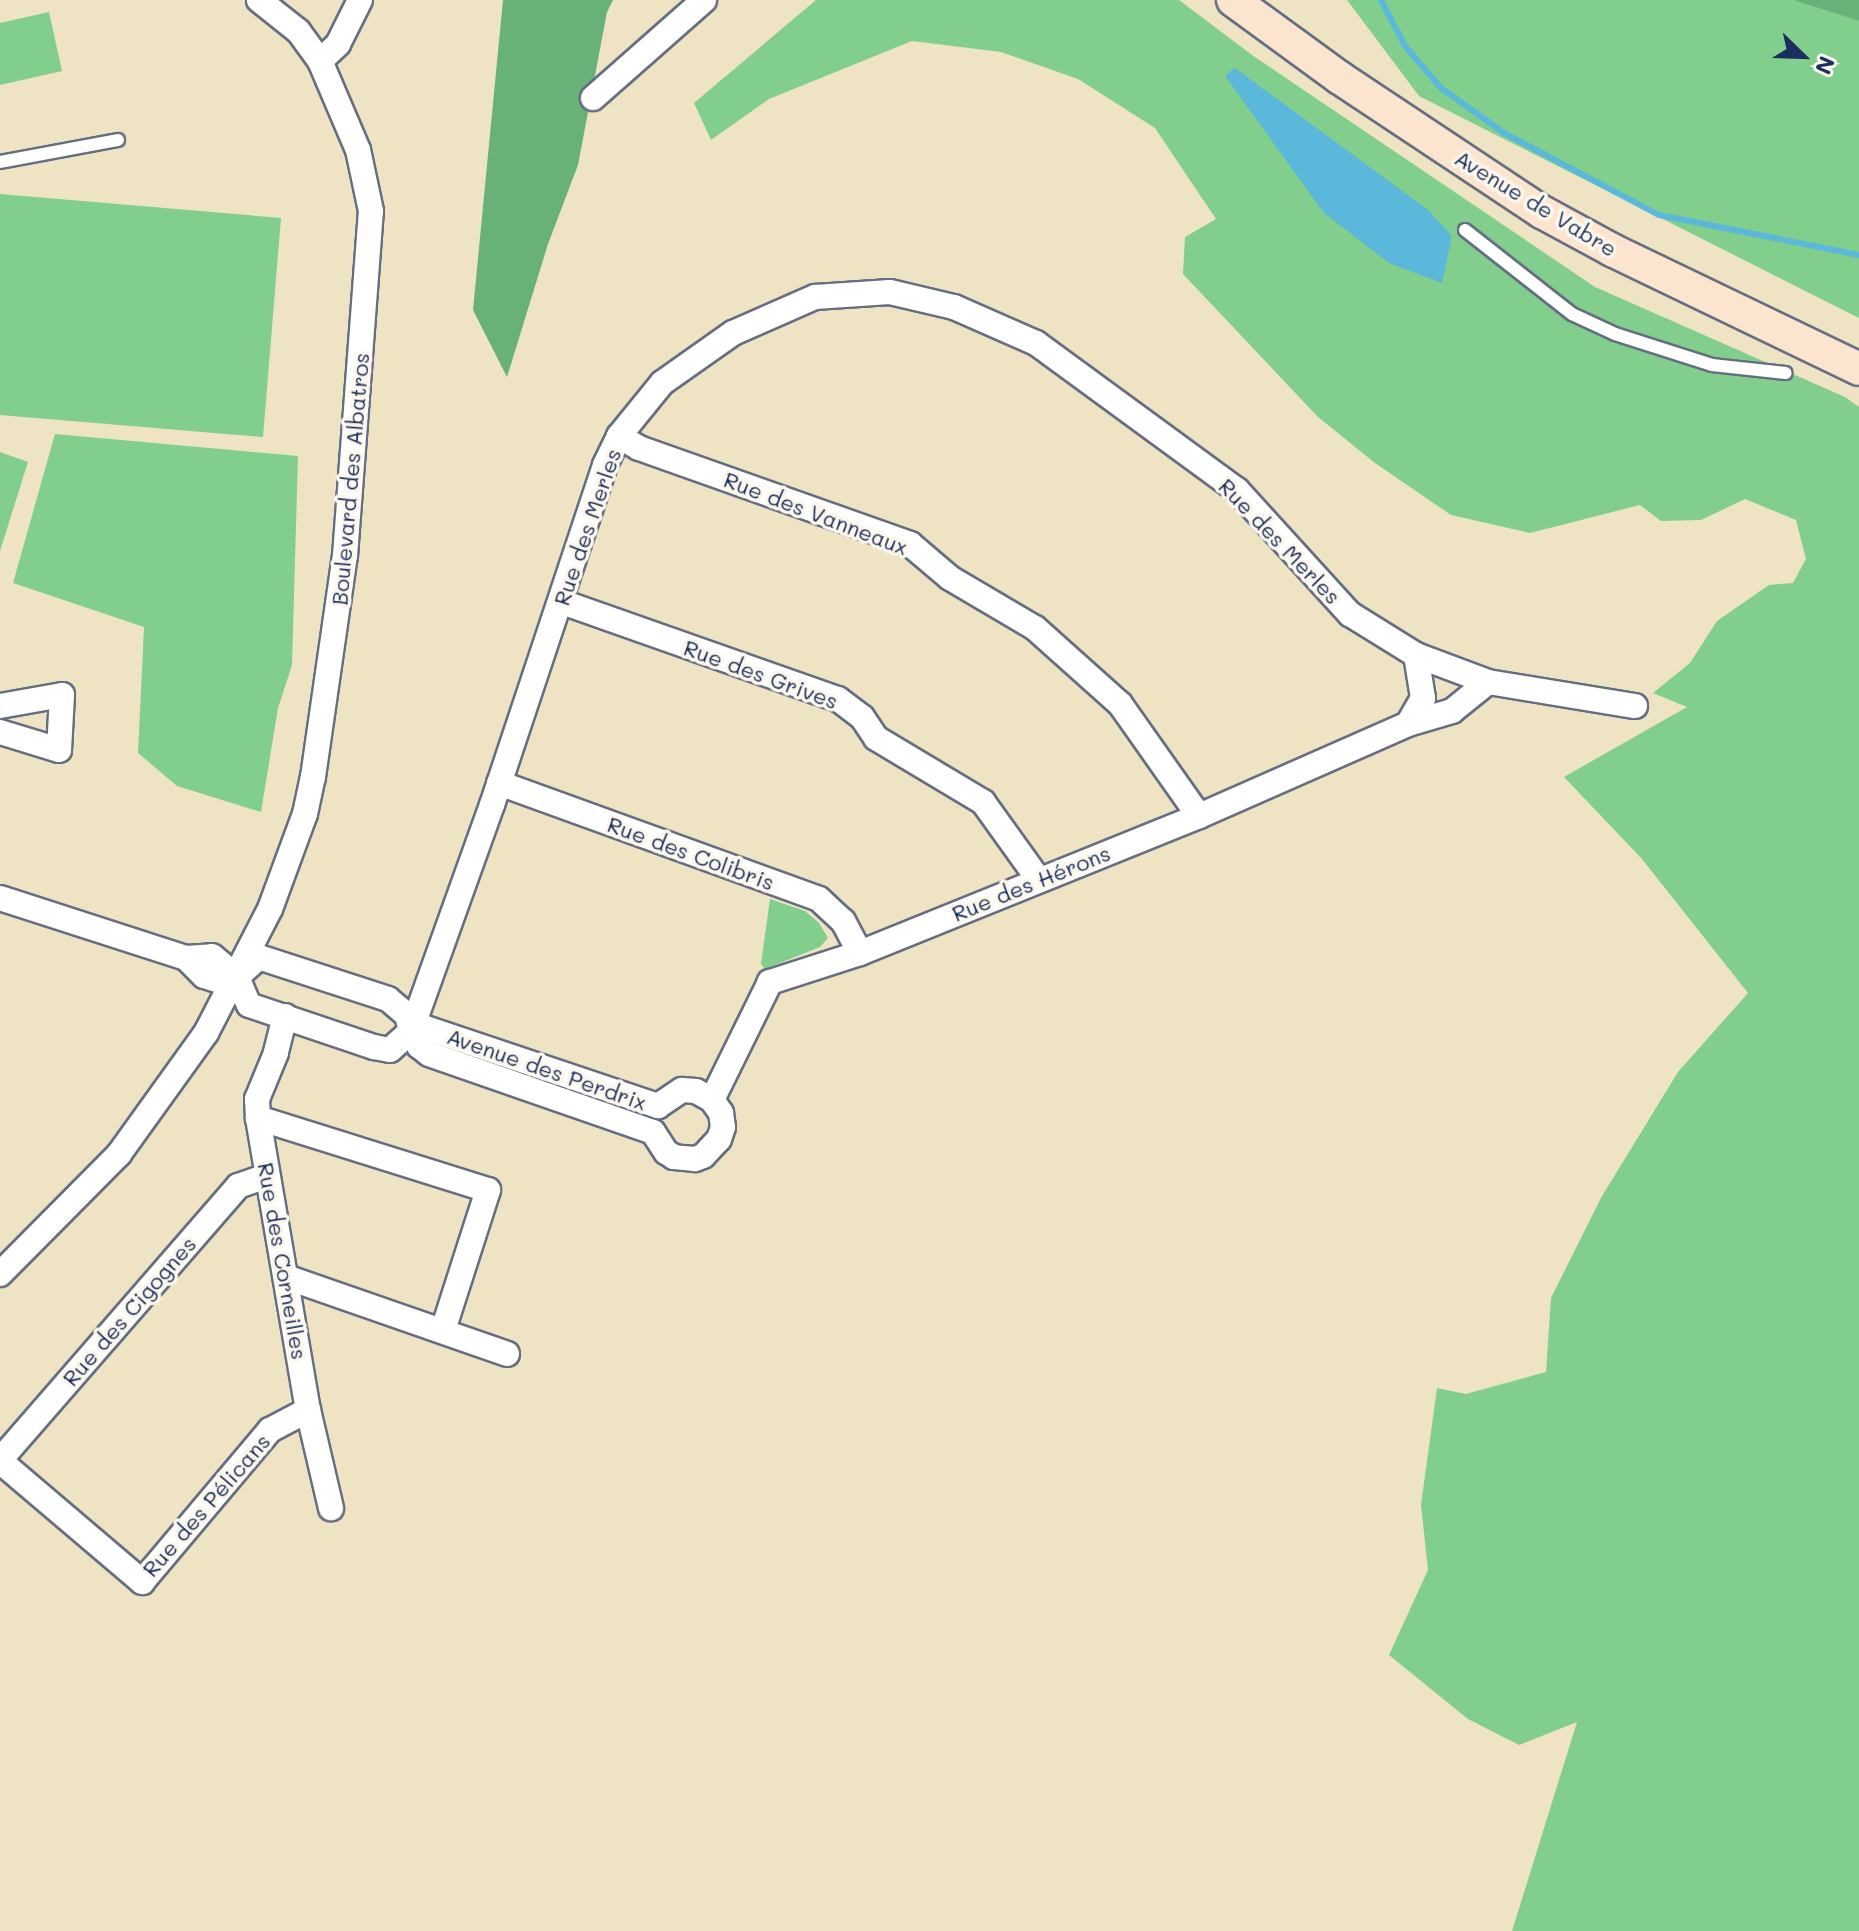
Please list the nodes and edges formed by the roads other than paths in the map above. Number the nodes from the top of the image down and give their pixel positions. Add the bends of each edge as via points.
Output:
1 (259, 0) edge
2 (360, 0) edge
3 (704, 0) edge
4 (1233, 0) edge
5 (320, 61) junction
6 (593, 98) dead end
7 (118, 140) dead end
8 (0, 162) edge
9 (1465, 230) dead end
10 (1859, 369) edge
11 (1786, 373) dead end
12 (619, 436) junction
13 (562, 602) junction
14 (1416, 655) junction
15 (1488, 682) junction
16 (0, 706) edge
17 (1635, 706) dead end
18 (1408, 724) junction
19 (0, 732) edge
20 (499, 783) junction
21 (1199, 816) junction
22 (1039, 880) junction
23 (0, 898) edge
24 (860, 953) junction
25 (237, 977) junction
26 (285, 1016) junction
27 (411, 1031) junction
28 (712, 1100) junction
29 (258, 1118) junction
30 (267, 1176) junction
31 (0, 1274) edge
32 (286, 1277) junction
33 (443, 1330) junction
34 (507, 1354) dead end
35 (308, 1410) junction
36 (0, 1460) edge
37 (331, 1508) dead end

1 - 5 street, Boulevard des Albatros via 298,31
2 - 5 street via 338,44
3 - 6 street
4 - 10 main road, Avenue de Vabre via 1542,212
5 - 25 street, Boulevard des Albatros via 358,150 371,211 345,556 305,814 270,909
7 - 8 lane
9 - 11 lane via 1572,314 1615,334 1712,365
12 - 13 street, Rue des Merles
12 - 14 street, Rue des Merles via 662,383 733,333 815,297 890,292 954,307 1036,343 1237,490 1350,614
12 - 21 street, Rue des Vanneaux via 639,448 910,544 950,578 1035,628 1120,704
13 - 20 street, Rue des Merles
13 - 22 street, Rue des Grives via 838,699 862,717 876,738 983,802
14 - 15 street
14 - 18 street via 1423,698
15 - 17 street
15 - 18 street, Rue des Hérons via 1452,711
16 - 19 street via 62,695 59,750
18 - 21 street, Rue des Hérons
20 - 24 street, Rue des Colibris via 819,899 843,921
20 - 27 street, Rue des Merles
21 - 22 street, Rue des Hérons
22 - 24 street, Rue des Hérons
23 - 25 street via 186,958 204,976 223,982
24 - 28 street, Rue des Hérons via 770,982
25 - 26 street via 249,1005
25 - 27 street, Avenue des Perdrix via 259,957 298,969 400,1006
25 - 31 street, Boulevard des Albatros via 165,1095 119,1154
26 - 27 street via 390,1050
26 - 29 street, Rue des Corneilles via 257,1099
27 - 28 street, Avenue des Perdrix via 436,1031 658,1106 682,1090
27 - 28 street, Avenue des Perdrix via 429,1054 653,1132 674,1157 695,1159 713,1149 723,1127
29 - 30 street, Rue des Corneilles
29 - 33 street via 488,1190
30 - 32 street, Rue des Corneilles
30 - 36 street, Rue des Cigognes via 238,1186
32 - 33 street
32 - 35 street, Rue des Corneilles
33 - 34 street
35 - 36 street, Rue des Pélicans via 270,1430 142,1582
35 - 37 street, Rue des Corneilles

